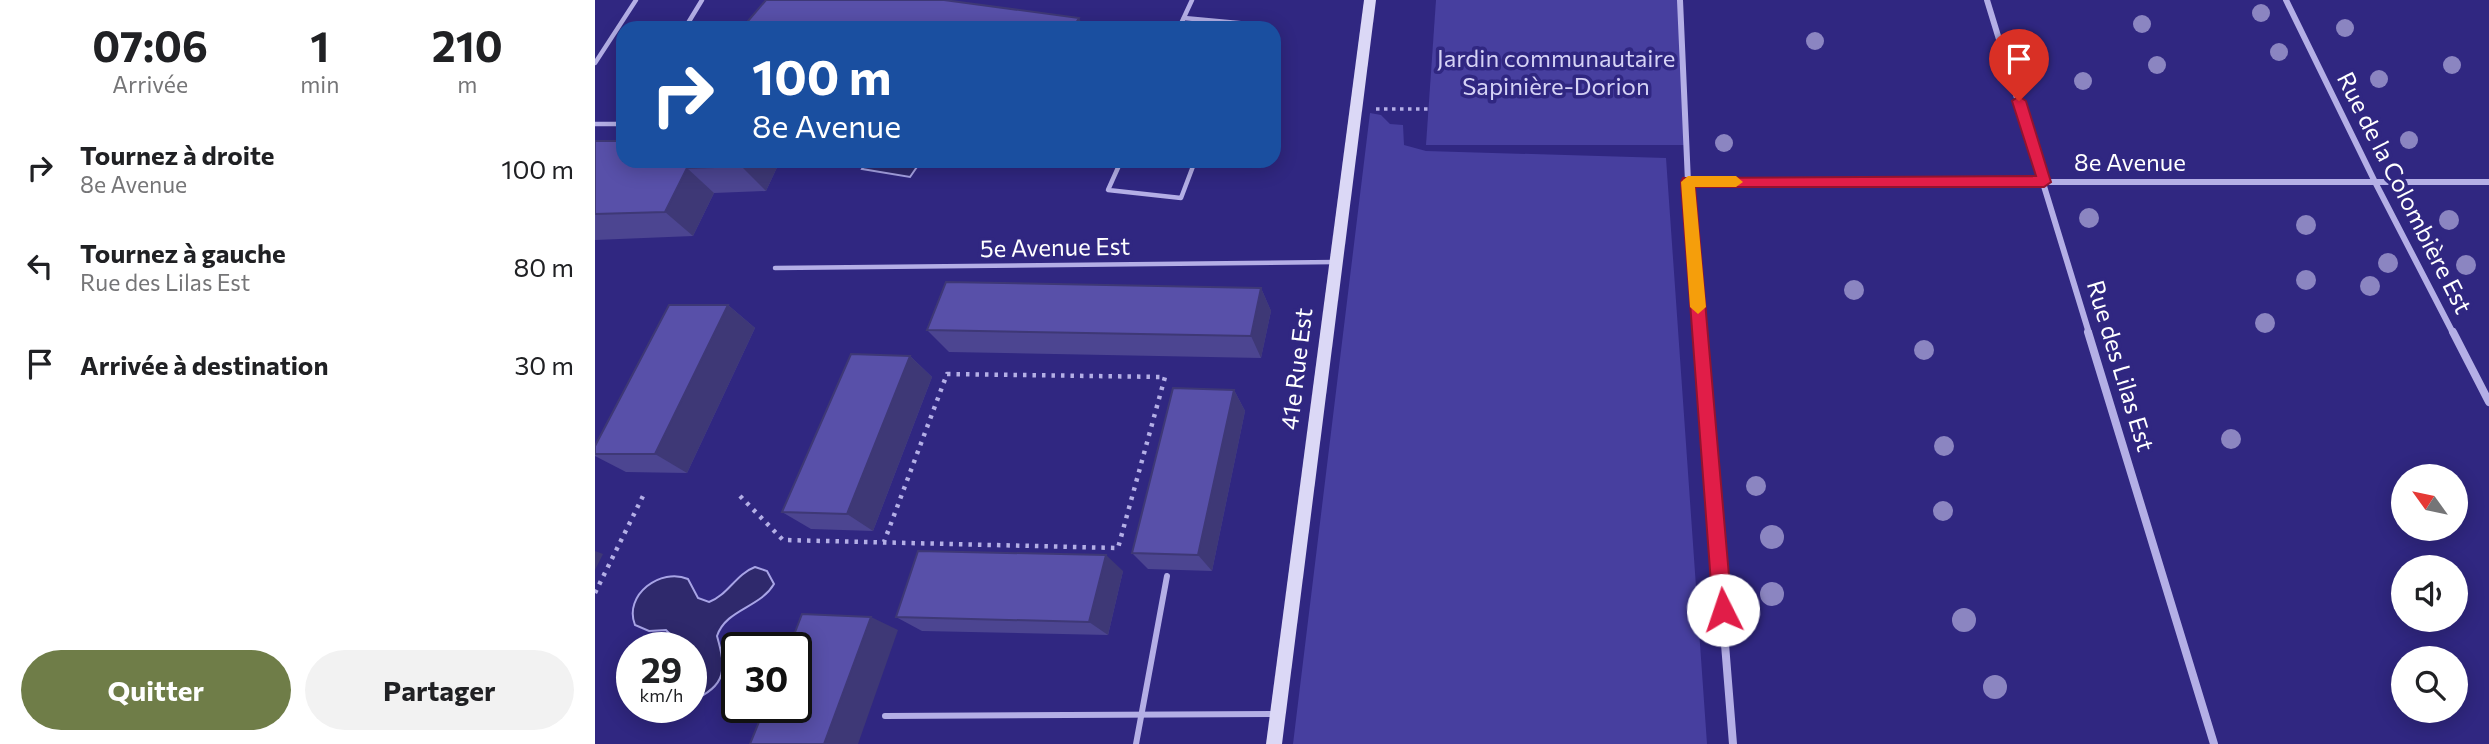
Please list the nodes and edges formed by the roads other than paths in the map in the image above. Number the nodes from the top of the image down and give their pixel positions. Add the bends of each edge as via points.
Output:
1 (636, 0) edge
2 (702, 0) edge
3 (1192, 0) edge
4 (1370, 0) edge
5 (1680, 0) edge
6 (1987, 0) edge
7 (2286, 0) edge
8 (1184, 18) junction
9 (622, 21) edge
10 (689, 21) edge
11 (1182, 21) edge
12 (1216, 21) edge
13 (616, 31) edge
14 (595, 63) edge
15 (595, 124) edge
16 (616, 124) edge
17 (1118, 168) edge
18 (1192, 168) edge
19 (1688, 182) junction
20 (2044, 182) junction
21 (2375, 182) junction
22 (2489, 182) edge
23 (1335, 262) junction
24 (775, 268) dead end
25 (2489, 402) edge
26 (1167, 576) edge
27 (1279, 714) junction
28 (1142, 715) junction
29 (885, 716) dead end
30 (1136, 744) edge
31 (1275, 744) edge
32 (1733, 744) edge
33 (2214, 744) edge

1 - 9 lane
2 - 10 lane
3 - 8 lane
4 - 23 street, 41e Rue Est
5 - 19 street
6 - 20 street, Rue des Lilas Est
7 - 21 street, Rue de la Colombière Est
8 - 11 lane
8 - 12 lane
13 - 14 lane
15 - 16 lane
17 - 18 lane via 1108,190 1181,198
19 - 20 street, 8e Avenue
19 - 32 street
20 - 21 street, 8e Avenue
20 - 33 street, Rue des Lilas Est
21 - 22 street, 8e Avenue
21 - 25 street, Rue de la Colombière Est
23 - 24 lane, 5e Avenue Est
23 - 27 street, 41e Rue Est
26 - 28 lane
27 - 28 lane
27 - 31 street, 41e Rue Est
28 - 29 lane
28 - 30 lane

